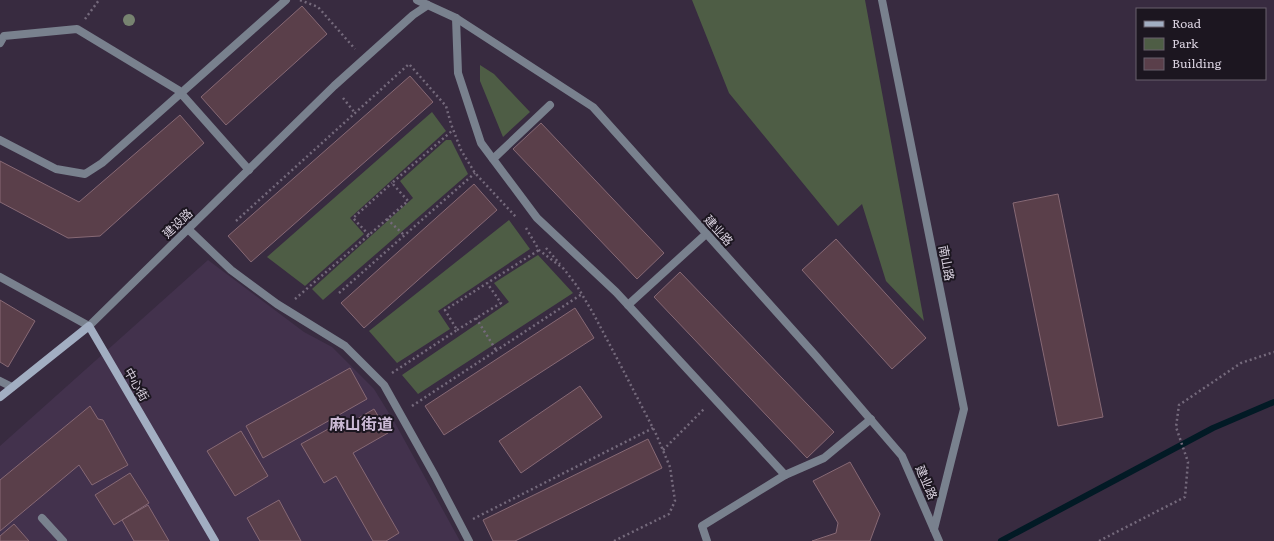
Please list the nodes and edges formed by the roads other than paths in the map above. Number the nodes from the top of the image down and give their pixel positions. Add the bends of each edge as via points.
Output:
1 (286, 0) edge
2 (417, 0) edge
3 (882, 0) edge
4 (428, 5) junction
5 (456, 18) junction
6 (0, 43) edge
7 (181, 93) junction
8 (550, 104) dead end
9 (0, 140) edge
10 (493, 159) junction
11 (249, 170) junction
12 (188, 229) junction
13 (706, 234) junction
14 (0, 277) edge
15 (628, 305) junction
16 (89, 326) junction
17 (0, 381) edge
18 (12, 388) junction
19 (0, 397) edge
20 (871, 419) junction
21 (784, 475) junction
22 (42, 518) dead end
23 (934, 529) junction
24 (63, 541) edge
25 (215, 541) edge
26 (469, 541) edge
27 (707, 541) edge
28 (939, 541) edge

1 - 7 street
2 - 4 street, 建业路
3 - 23 street, 南山路 via 964,409
4 - 5 street, 建业路
4 - 11 street, 建设路 via 363,58
5 - 10 street via 458,73 481,143
5 - 13 street, 建业路 via 593,107
6 - 7 street via 4,36 77,29
7 - 9 street via 102,163 85,174 56,169
7 - 11 street
8 - 10 street
10 - 15 street via 537,218
11 - 12 street, 建设路
12 - 16 street, 建设路
12 - 26 street via 231,270 284,309 345,346 384,385
13 - 15 street
13 - 20 street, 建业路
14 - 16 street
15 - 21 street
16 - 18 main road, 建设路
16 - 25 main road, 中心街
17 - 18 street
18 - 19 main road, 建设路
20 - 21 street via 824,458
20 - 23 street, 建业路 via 902,456
21 - 27 street via 702,526
22 - 24 street
23 - 28 street, 建业路

